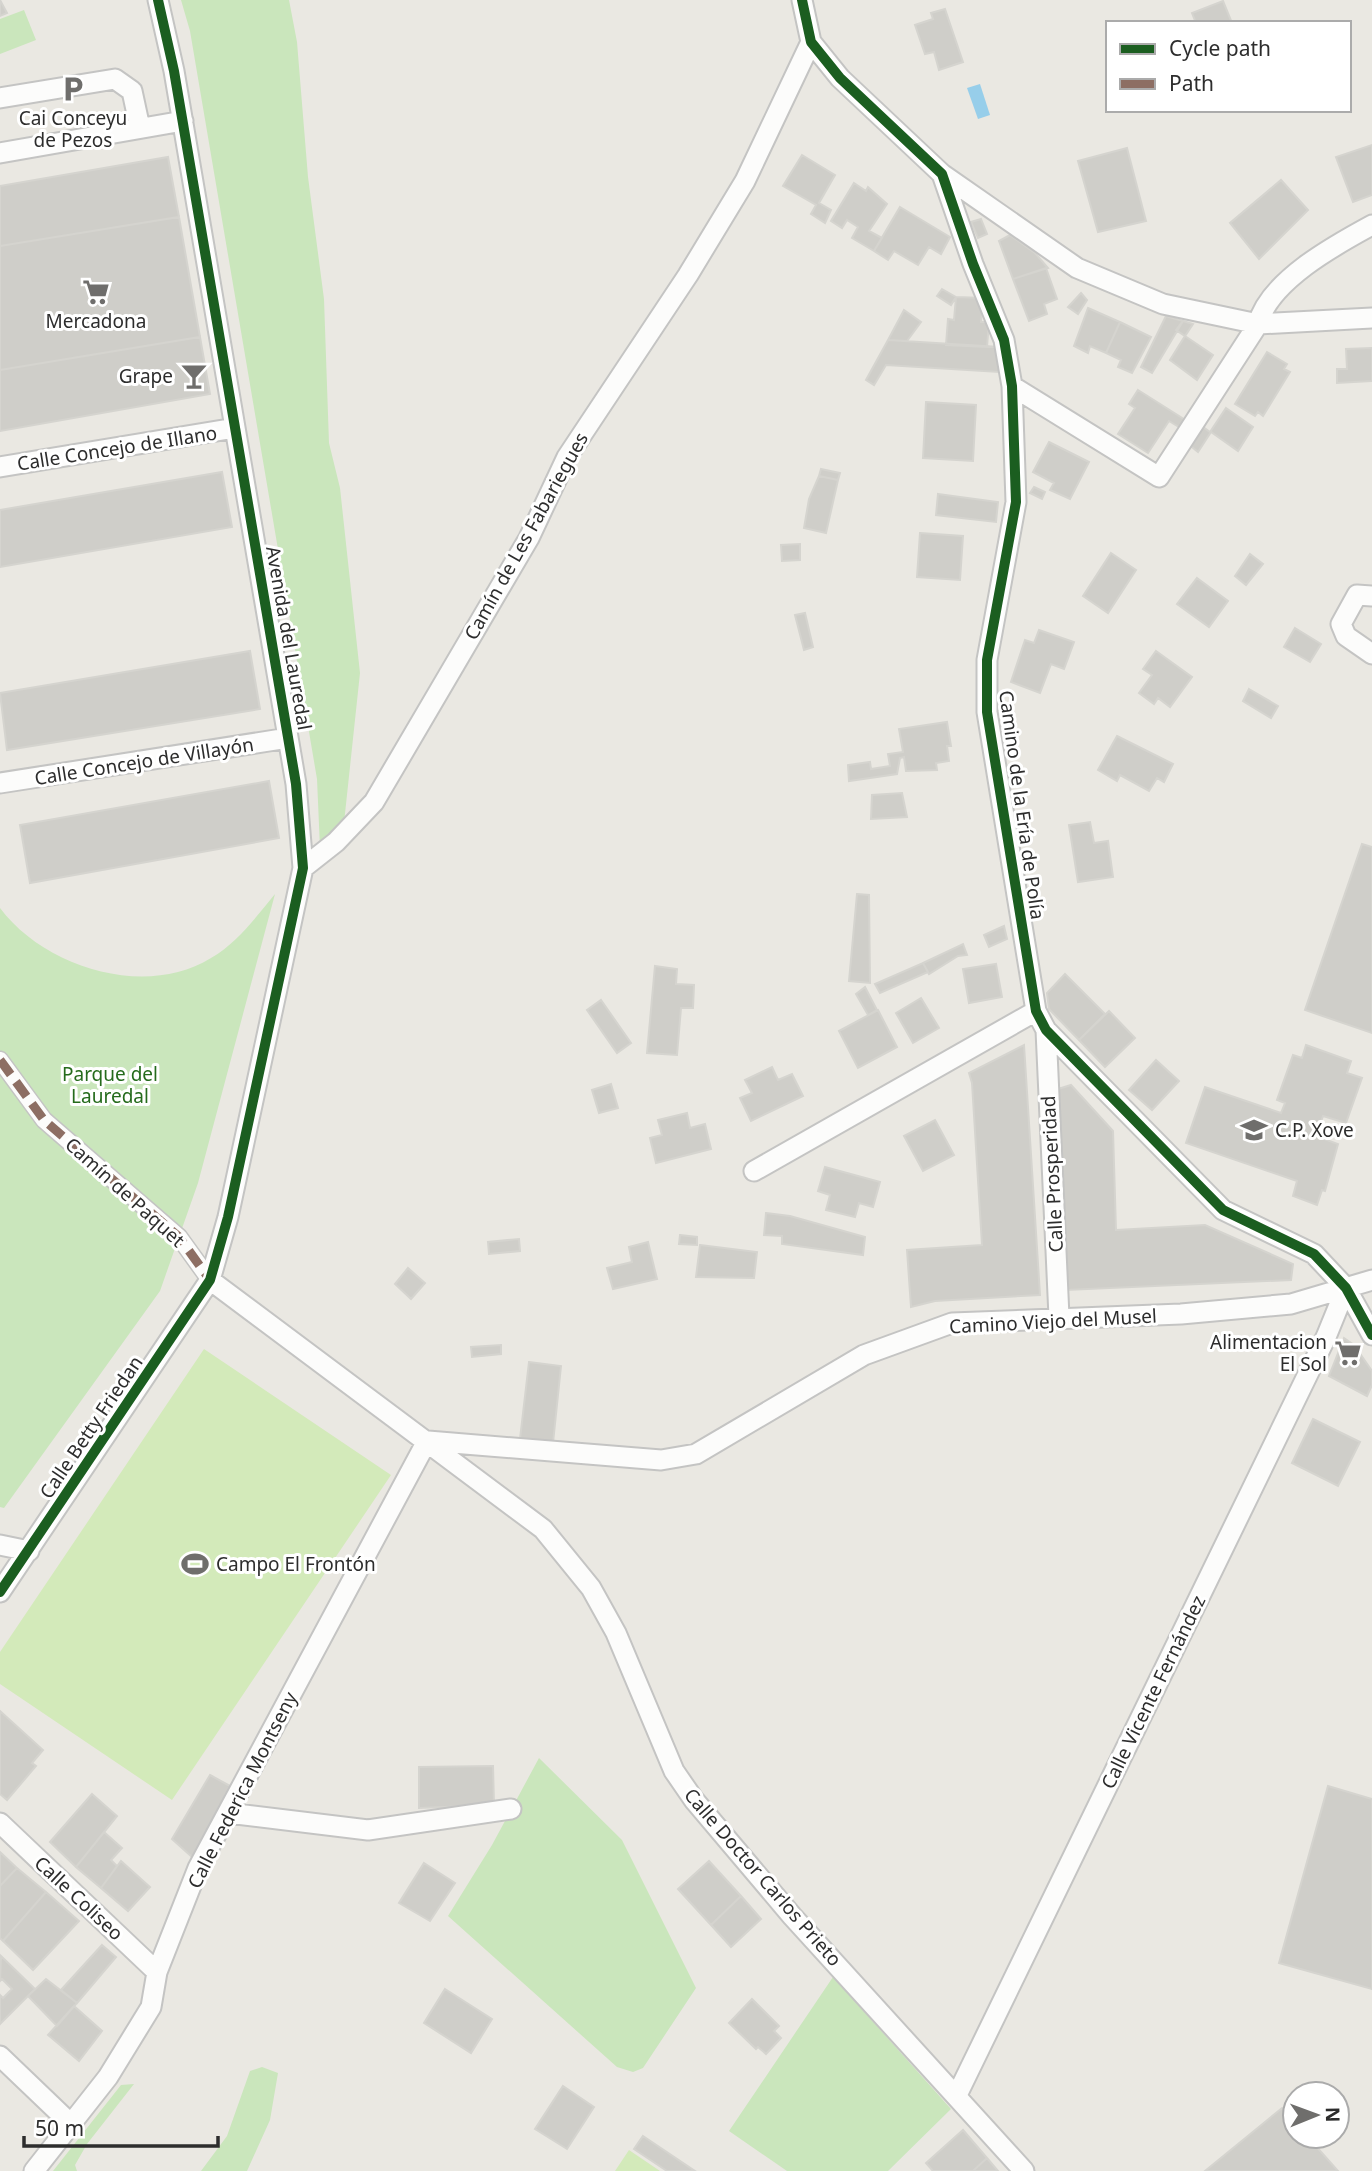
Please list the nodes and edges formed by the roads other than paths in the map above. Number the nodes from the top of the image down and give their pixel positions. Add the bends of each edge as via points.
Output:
1 (158, 0) edge
2 (802, 0) edge
3 (811, 42) junction
4 (0, 98) edge
5 (183, 121) junction
6 (140, 128) junction
7 (0, 153) edge
8 (942, 174) junction
9 (1372, 225) edge
10 (1372, 318) edge
11 (1258, 324) junction
12 (1012, 386) junction
13 (235, 428) junction
14 (0, 467) edge
15 (1372, 596) edge
16 (1372, 654) edge
17 (288, 738) junction
18 (0, 783) edge
19 (303, 868) junction
20 (1036, 1012) junction
21 (1046, 1030) junction
22 (0, 1060) edge
23 (754, 1171) dead end
24 (210, 1280) junction
25 (1372, 1280) edge
26 (1346, 1288) junction
27 (1059, 1317) junction
28 (1372, 1335) edge
29 (427, 1441) junction
30 (0, 1545) edge
31 (29, 1551) junction
32 (0, 1592) edge
33 (511, 1810) dead end
34 (228, 1813) junction
35 (0, 1823) edge
36 (157, 1972) junction
37 (0, 2056) edge
38 (957, 2095) junction
39 (72, 2125) junction
40 (34, 2171) edge
41 (1024, 2171) edge

1 - 5 street, Avenida del Lauredal
2 - 3 street, Camino de la Ería de Polía
3 - 8 street, Camino de la Ería de Polía via 841,78
3 - 19 street, Camín de Les Fabariegues via 745,181 566,457 529,537 374,802
4 - 6 street via 115,79 132,91
5 - 6 street
5 - 13 street, Avenida del Lauredal
6 - 7 street
8 - 11 street via 1077,268 1106,282 1163,304
8 - 12 street, Camino de la Ería de Polía via 1004,340
9 - 11 street via 1321,253 1262,307
10 - 11 street
11 - 12 street via 1159,477
12 - 20 street, Camino de la Ería de Polía via 1016,502 987,660 987,712
13 - 14 street, Calle Concejo de Illano
13 - 17 street, Avenida del Lauredal
15 - 16 street via 1357,595 1341,624 1346,636
17 - 18 street, Calle Concejo de Villayón
17 - 19 street, Avenida del Lauredal
19 - 24 street, Avenida del Lauredal via 228,1217
20 - 21 street, Camino de la Ería de Polía
20 - 23 street
21 - 26 street, Camino de la Ería de Polía via 1223,1210 1314,1254
21 - 27 street, Calle Prosperidad
22 - 24 street, Camín de Paquet via 44,1120 179,1237
24 - 29 street, Camín de Paquet
24 - 31 street, Calle Betty Friedan
25 - 26 street, Camino Viejo del Musel
26 - 27 street, Camino Viejo del Musel via 1291,1304 1181,1314
26 - 28 street, Camino de la Ería de Polía
26 - 38 street, Calle Vicente Fernández via 1320,1350
27 - 29 street, Camino Viejo del Musel via 952,1323 864,1355 696,1454 661,1460
29 - 34 street, Calle Federica Montseny
29 - 38 street, Calle Doctor Carlos Prieto via 543,1529 591,1588 616,1633 674,1771 694,1800 792,1916
30 - 31 street
31 - 32 street, Calle Betty Friedan
33 - 34 street via 368,1830
34 - 36 street, Calle Federica Montseny via 198,1868
35 - 36 street, Calle Coliseo
36 - 39 street, Calle Federica Montseny via 151,2007
37 - 39 street
38 - 41 street, Calle Doctor Carlos Prieto
39 - 40 street, Calle Federica Montseny

